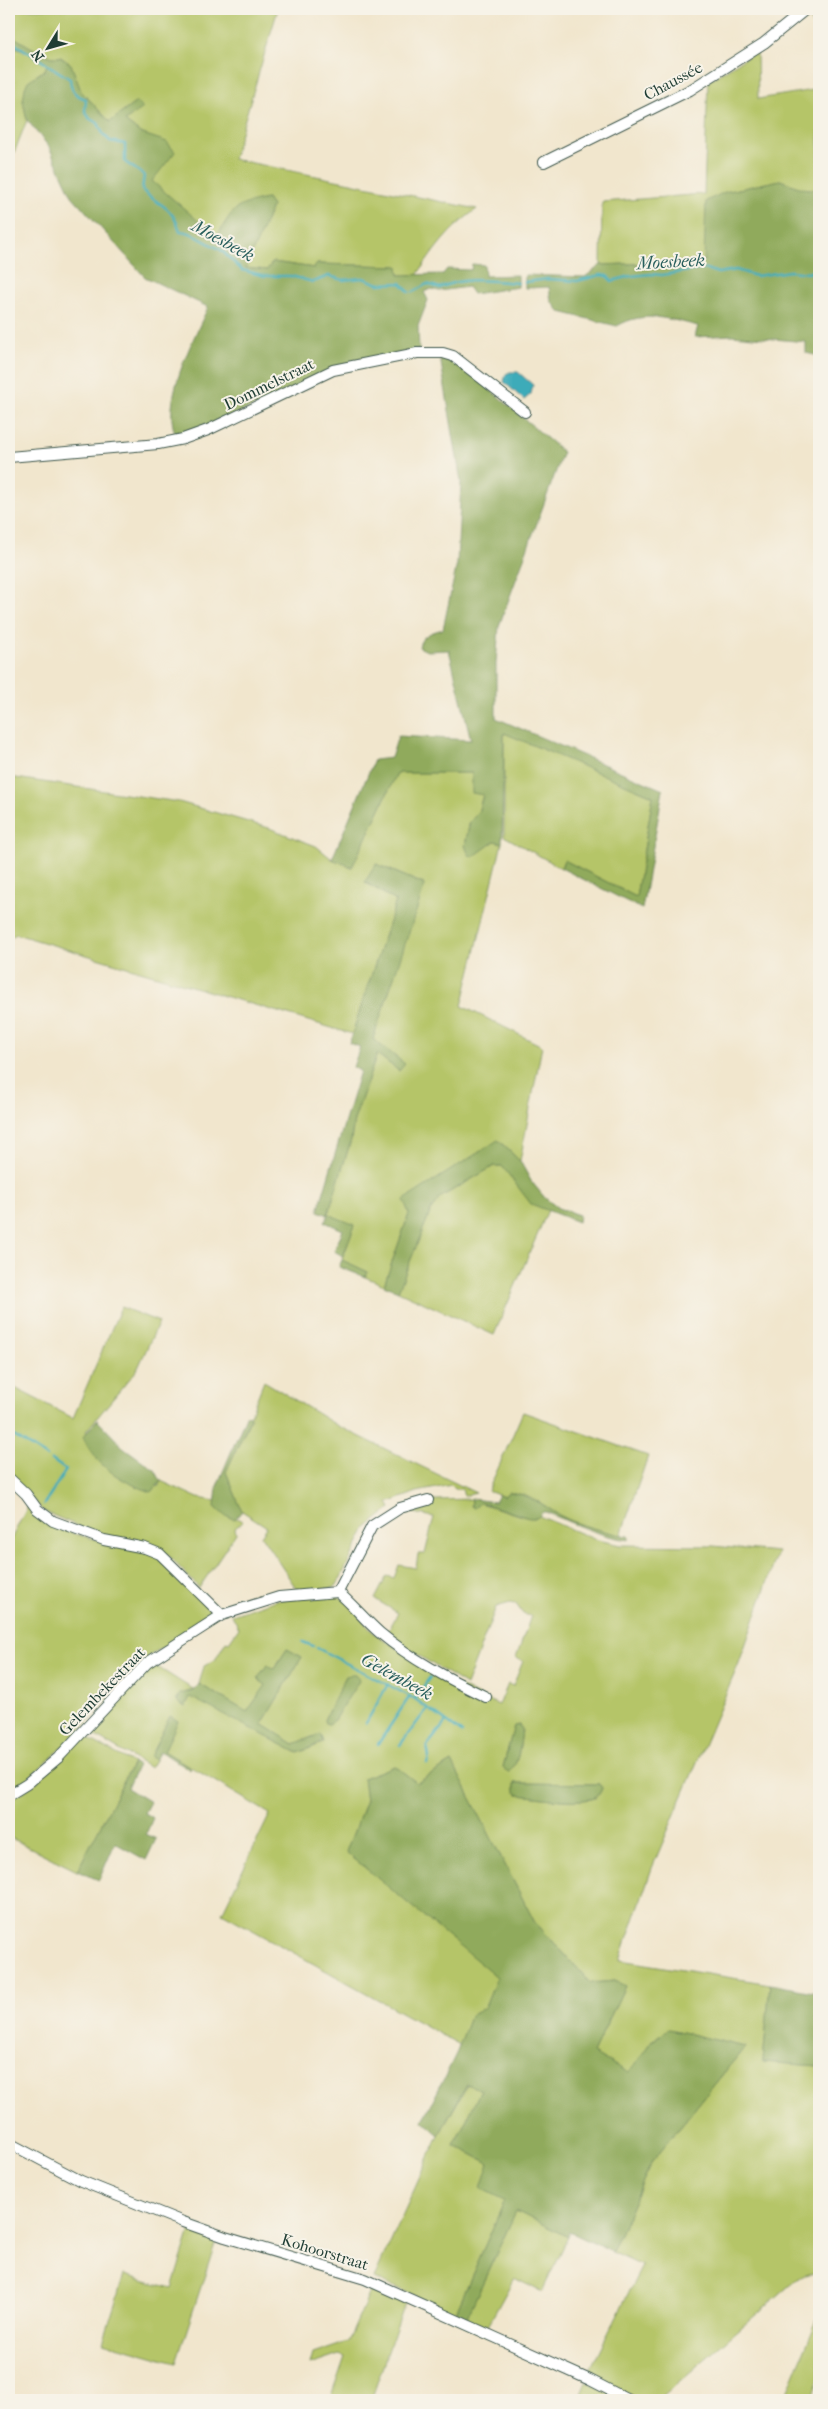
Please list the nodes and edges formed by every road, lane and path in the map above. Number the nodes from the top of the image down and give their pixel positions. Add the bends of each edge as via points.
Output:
1 (806, 9) edge
2 (544, 162) dead end
3 (524, 412) dead end
4 (9, 457) edge
5 (9, 1478) edge
6 (428, 1500) dead end
7 (338, 1592) junction
8 (222, 1615) junction
9 (486, 1697) dead end
10 (9, 1795) edge
11 (9, 2143) edge
12 (629, 2400) edge

1 - 2 street, Chaussée via 764,43 690,90
3 - 4 street, Dommelstraat via 452,356 417,353 333,370 183,439
5 - 8 street via 36,1509 53,1521 104,1540 160,1554
6 - 7 street via 400,1508 372,1526
7 - 8 street, Gelembekestraat via 278,1597
7 - 9 street via 386,1637 441,1674
8 - 10 street, Gelembekestraat via 147,1663 58,1758
11 - 12 street, Kohoorstraat via 81,2181 183,2222 365,2279

